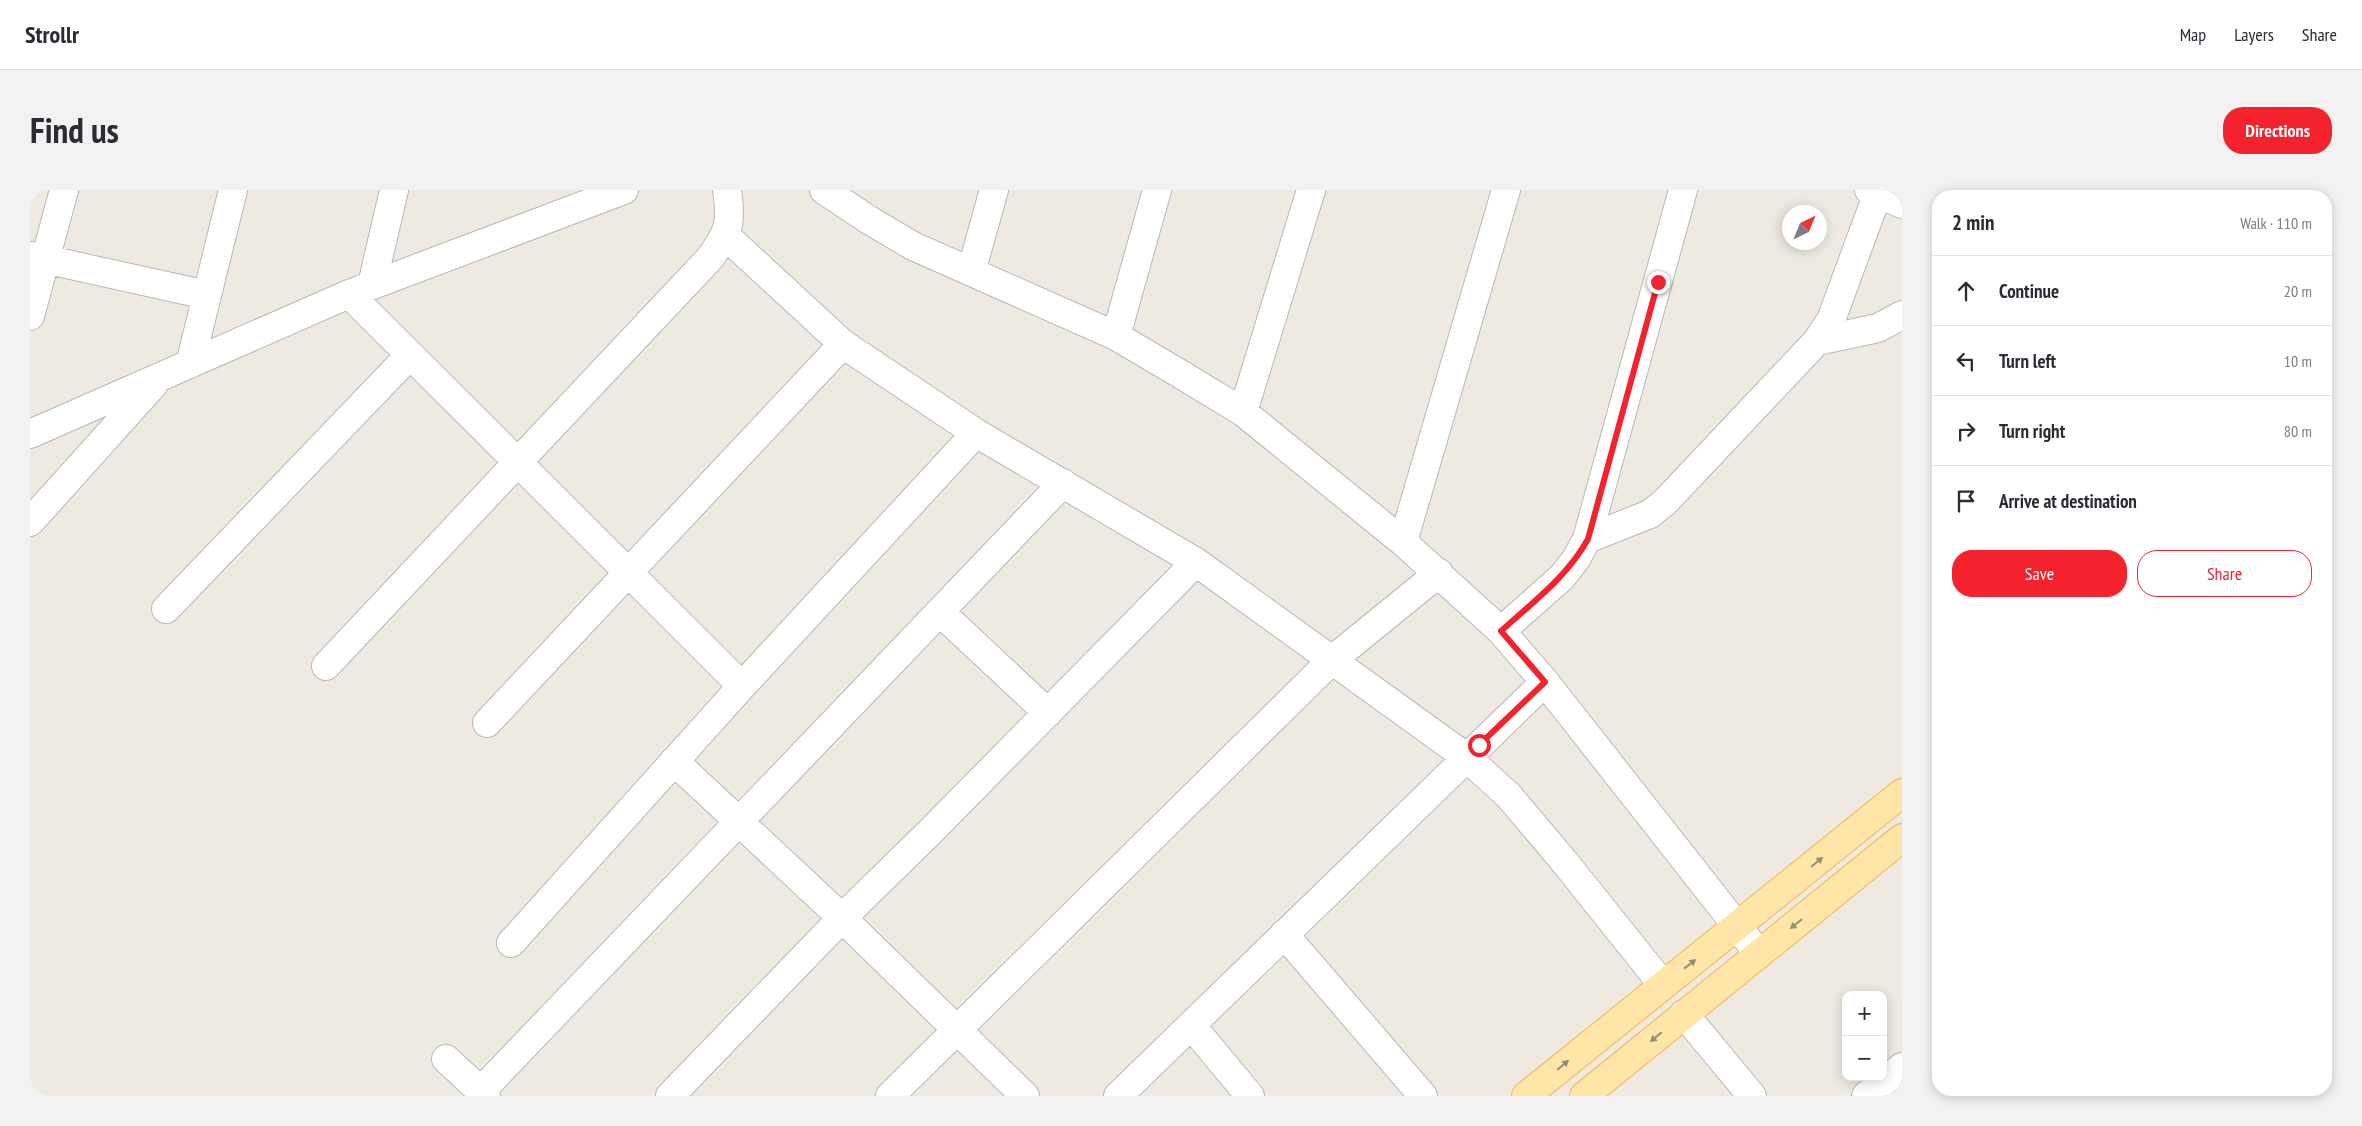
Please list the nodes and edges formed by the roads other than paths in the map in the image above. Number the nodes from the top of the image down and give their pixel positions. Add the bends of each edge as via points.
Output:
1 (64, 190) edge
2 (233, 190) edge
3 (394, 190) edge
4 (624, 190) edge
5 (727, 190) edge
6 (824, 190) edge
7 (994, 190) edge
8 (1157, 190) edge
9 (1311, 190) edge
10 (1506, 190) edge
11 (1683, 190) edge
12 (1882, 194) edge
13 (561, 203) edge
14 (726, 236) junction
15 (37, 258) edge
16 (971, 272) junction
17 (360, 290) junction
18 (207, 295) junction
19 (1902, 315) edge
20 (30, 316) edge
21 (1116, 336) junction
22 (1817, 341) junction
23 (843, 344) junction
24 (409, 356) junction
25 (190, 364) junction
26 (160, 378) junction
27 (1243, 412) junction
28 (976, 433) junction
29 (30, 434) edge
30 (516, 463) junction
31 (1063, 483) junction
32 (30, 522) edge
33 (1588, 539) junction
34 (1403, 542) junction
35 (1196, 562) junction
36 (629, 572) junction
37 (1439, 573) junction
38 (166, 609) dead end
39 (940, 612) junction
40 (1501, 631) junction
41 (1332, 660) junction
42 (326, 666) dead end
43 (1545, 682) junction
44 (742, 686) junction
45 (1048, 713) junction
46 (487, 723) dead end
47 (1466, 757) junction
48 (674, 761) junction
49 (1902, 793) edge
50 (740, 822) junction
51 (1902, 838) edge
52 (842, 918) junction
53 (1737, 927) junction
54 (1284, 934) junction
55 (511, 943) dead end
56 (1759, 954) junction
57 (1663, 985) junction
58 (1684, 1014) junction
59 (1191, 1025) junction
60 (956, 1029) junction
61 (446, 1059) dead end
62 (1902, 1067) edge
63 (483, 1094) edge
64 (670, 1096) edge
65 (890, 1096) edge
66 (1025, 1096) edge
67 (1118, 1096) edge
68 (1250, 1096) edge
69 (1423, 1096) edge
70 (1526, 1096) edge
71 (1584, 1096) edge
72 (1752, 1096) edge
73 (1866, 1096) edge

1 - 15 street
2 - 18 street
3 - 17 street
4 - 13 street
5 - 14 street via 730,211
6 - 16 street via 913,246
7 - 16 street
8 - 21 street
9 - 27 street
10 - 34 street
11 - 33 street
12 - 22 street via 1831,320
13 - 17 street
14 - 23 street
14 - 30 street via 710,258
15 - 18 street
15 - 20 street
16 - 21 street
17 - 24 street
17 - 25 street
18 - 25 street
19 - 22 street via 1878,328
21 - 27 street
22 - 33 street via 1665,502 1650,514
23 - 28 street
23 - 36 street
24 - 30 street
24 - 38 street
25 - 26 street
26 - 29 street
26 - 32 street
27 - 34 street
28 - 31 street
28 - 44 street
30 - 36 street
30 - 42 street
31 - 35 street
31 - 39 street
33 - 40 street via 1562,577
34 - 37 street
35 - 41 street
35 - 45 street
36 - 44 street
36 - 46 street
37 - 40 street
37 - 41 street
39 - 45 street
39 - 50 street
40 - 43 street
41 - 47 street
41 - 60 street
43 - 47 street
43 - 53 street
44 - 48 street
45 - 52 street
47 - 54 street
47 - 57 street via 1508,795
48 - 50 street
48 - 55 street
53 -> 49 main road
50 - 52 street
50 - 63 street
51 -> 56 main road
52 - 60 street
52 - 64 street
53 - 56 street
57 -> 53 main road
54 - 59 street
54 - 69 street
56 - 58 main road
70 -> 57 main road
58 -> 71 main road
58 - 72 street
59 - 67 street
59 - 68 street
60 - 65 street
60 - 66 street
61 - 63 street
62 - 73 street

